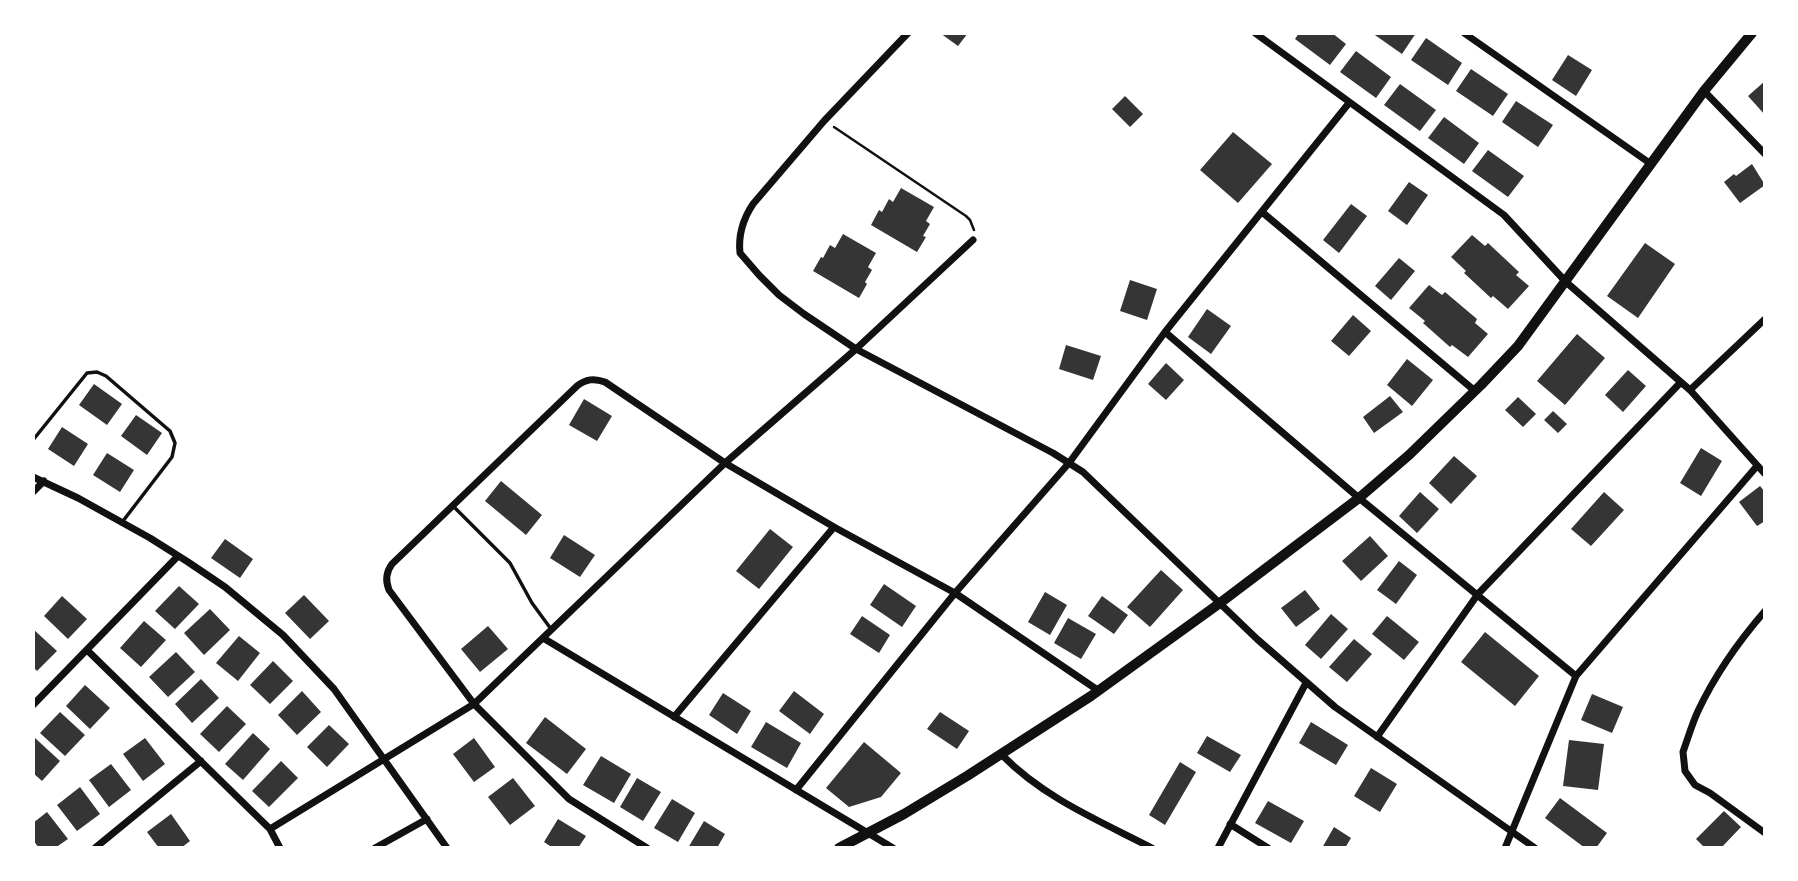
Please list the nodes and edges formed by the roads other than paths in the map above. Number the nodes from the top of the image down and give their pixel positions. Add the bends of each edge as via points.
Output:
1 (908, 33) edge
2 (1255, 33) edge
3 (1464, 33) edge
4 (1752, 33) edge
5 (1704, 91) junction
6 (1349, 103) junction
7 (1765, 154) edge
8 (1651, 164) junction
9 (1262, 212) junction
10 (973, 240) road end
11 (1566, 282) junction
12 (1765, 319) edge
13 (1165, 332) junction
14 (856, 348) junction
15 (1681, 382) junction
16 (1690, 390) junction
17 (1475, 391) junction
18 (33, 440) edge
19 (725, 463) junction
20 (1069, 463) junction
21 (1757, 466) junction
22 (1765, 474) edge
23 (33, 477) edge
24 (44, 481) junction
25 (33, 492) edge
26 (1359, 498) junction
27 (453, 506) junction
28 (122, 523) junction
29 (834, 527) junction
30 (178, 556) junction
31 (955, 593) junction
32 (1478, 594) junction
33 (1220, 603) junction
34 (1765, 611) edge
35 (551, 630) junction
36 (543, 638) junction
37 (87, 650) junction
38 (1576, 676) junction
39 (1306, 682) junction
40 (1099, 691) junction
41 (474, 704) junction
42 (33, 705) edge
43 (674, 717) junction
44 (1377, 737) junction
45 (1002, 755) junction
46 (384, 759) junction
47 (201, 761) junction
48 (796, 790) junction
49 (426, 819) junction
50 (1230, 824) junction
51 (270, 829) junction
52 (1510, 832) junction
53 (867, 833) junction
54 (1765, 833) edge
55 (95, 848) edge
56 (281, 848) edge
57 (375, 848) edge
58 (447, 848) edge
59 (647, 848) edge
60 (839, 848) edge
61 (893, 848) edge
62 (1152, 848) edge
63 (1218, 848) edge
64 (1268, 848) edge
65 (1505, 848) edge
66 (1535, 848) edge

1 - 14 street via 824,121 747,213 740,233 740,253 779,295
2 - 6 street
3 - 8 street
4 - 5 street
5 - 7 street
5 - 8 street
6 - 9 street
6 - 11 street via 1504,215
8 - 11 street
9 - 13 street
9 - 17 street
10 - 14 street
11 - 15 street
11 - 17 street via 1518,346
12 - 16 street
13 - 20 street
13 - 26 street
14 - 19 street
14 - 20 street
15 - 16 street
15 - 32 street
16 - 21 street
17 - 26 street
18 - 28 lane via 92,372 106,376 170,430 175,443 172,457
19 - 27 street via 605,382 589,379
19 - 29 street
19 - 35 street
20 - 31 street
20 - 33 street
21 - 22 street
21 - 38 street
23 - 24 street
24 - 25 street
24 - 28 street
26 - 32 street
26 - 33 street
27 - 35 lane via 510,563
27 - 41 street via 392,564 387,575 389,590
28 - 30 street
29 - 31 street
29 - 43 street
30 - 37 street
30 - 46 street via 254,610 309,661
31 - 40 street
31 - 48 street
32 - 38 street
32 - 44 street
33 - 39 street
33 - 40 street
34 - 54 street via 1712,685 1682,759 1695,785
35 - 36 street
36 - 41 street
36 - 43 street
37 - 42 street
37 - 47 street
38 - 52 street
39 - 44 street
39 - 50 street
40 - 45 street
41 - 46 street
41 - 59 street via 569,799
43 - 48 street
44 - 52 street
45 - 53 street
45 - 62 street via 1052,796
46 - 49 street
46 - 51 street
47 - 51 street
47 - 55 street
48 - 53 street
49 - 57 street
49 - 58 street
50 - 63 street
50 - 64 street
51 - 56 street
52 - 65 street
52 - 66 street
53 - 60 street
53 - 61 street

